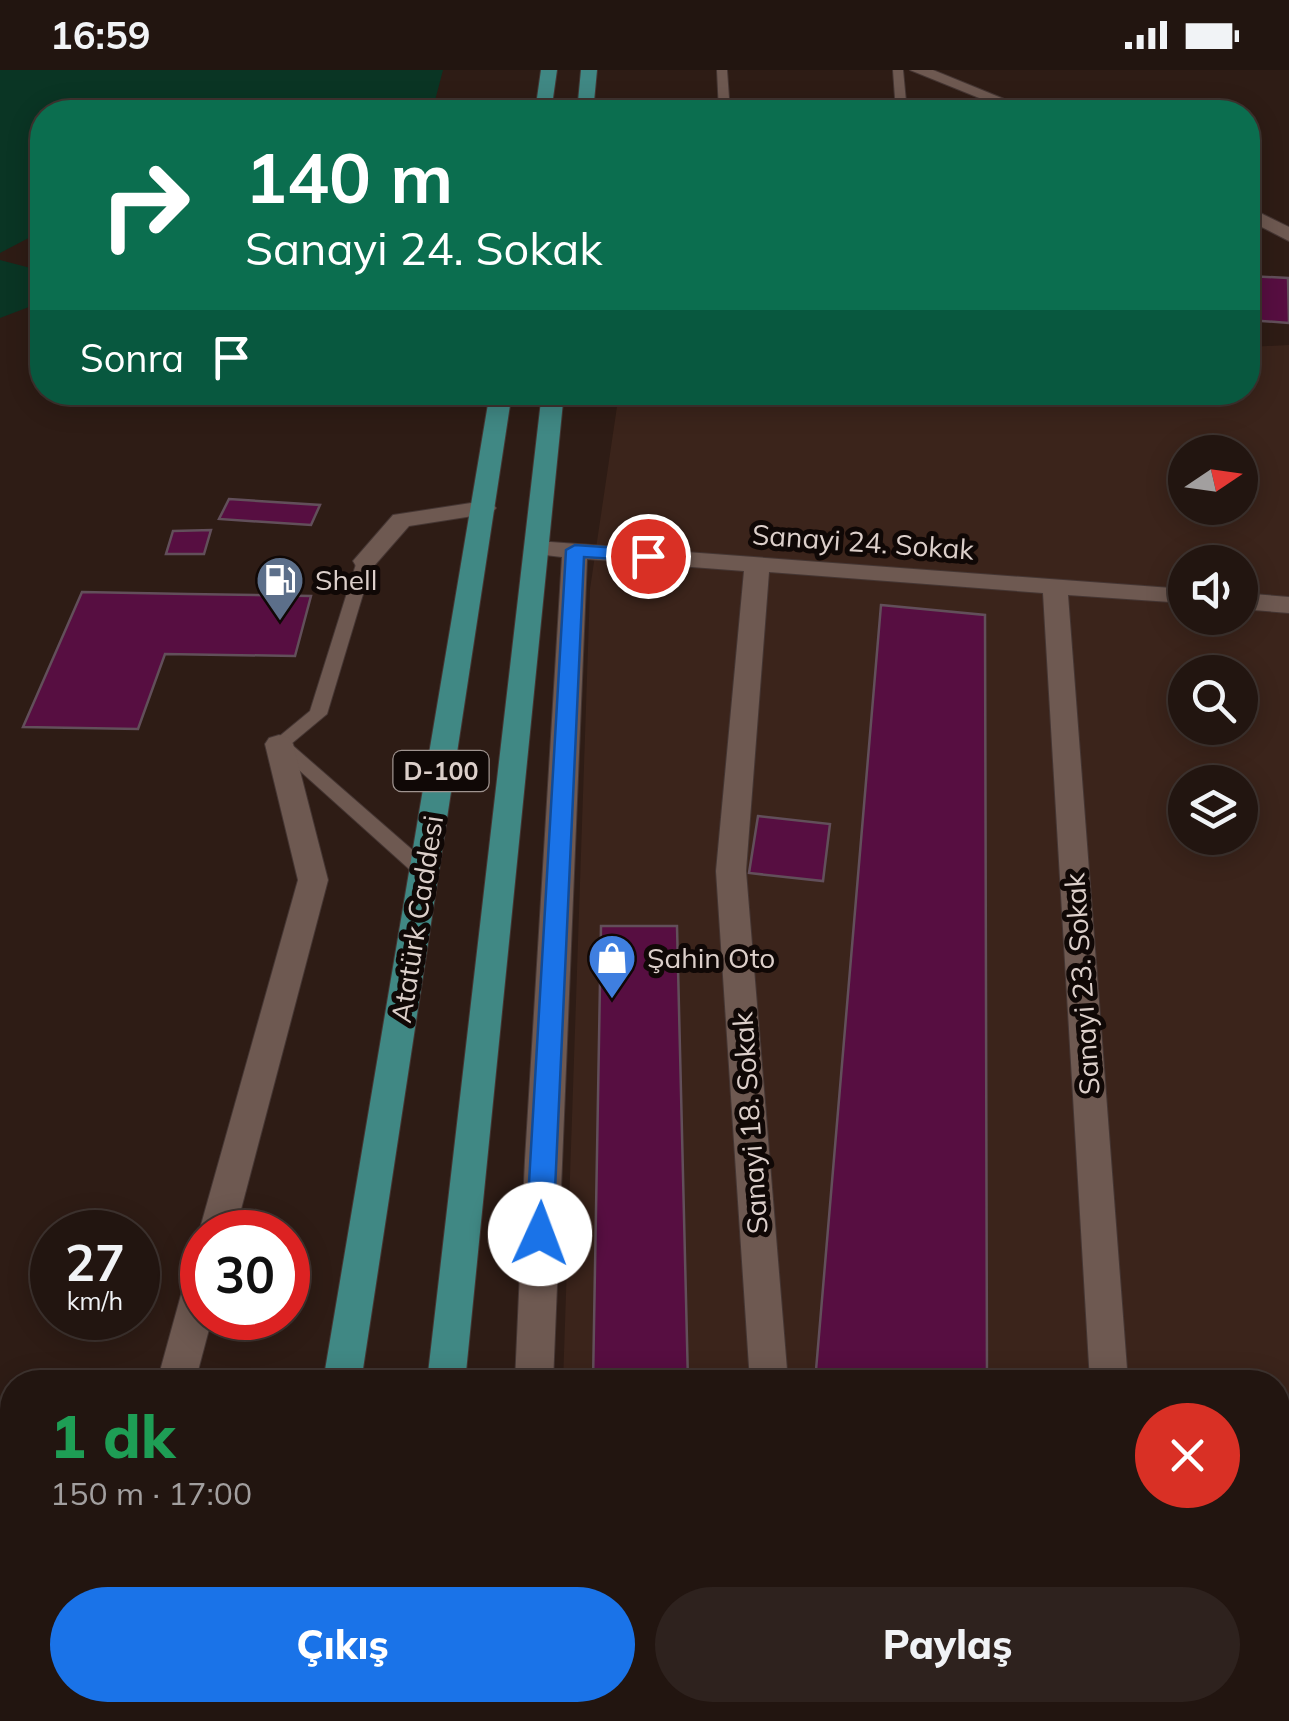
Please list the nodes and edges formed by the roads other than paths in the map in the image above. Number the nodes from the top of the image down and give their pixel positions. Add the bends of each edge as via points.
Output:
1 (549, 70) edge
2 (589, 70) edge
3 (722, 70) edge
4 (898, 70) edge
5 (918, 70) edge
6 (545, 100) edge
7 (585, 100) edge
8 (725, 100) edge
9 (901, 100) edge
10 (997, 100) edge
11 (1260, 219) edge
12 (1289, 235) edge
13 (499, 405) edge
14 (552, 405) edge
15 (484, 508) junction
16 (537, 548) junction
17 (575, 550) junction
18 (366, 562) joint
19 (758, 564) junction
20 (1055, 586) junction
21 (1168, 595) edge
22 (1258, 602) edge
23 (1289, 604) edge
24 (278, 744) junction
25 (424, 872) junction
26 (223, 1210) edge
27 (187, 1340) edge
28 (179, 1370) edge
29 (344, 1370) edge
30 (447, 1370) edge
31 (535, 1370) edge
32 (768, 1370) edge
33 (1108, 1370) edge

1 - 6 highway
2 - 7 highway
3 - 8 lane
4 - 9 lane
5 - 10 street
11 - 12 street
13 - 15 highway, Atatürk Caddesi / D-100
14 - 16 highway, D-100
15 - 18 street via 401,520
15 - 25 highway, Atatürk Caddesi / D-100
16 - 17 street, Sanayi 24. Sokak
16 - 30 highway, D-100
17 - 19 street, Sanayi 24. Sokak
17 - 31 street
18 - 24 lane via 318,714
19 - 20 street, Sanayi 24. Sokak
19 - 32 street, Sanayi 18. Sokak via 731,870
20 - 21 street, Sanayi 24. Sokak
20 - 33 street, Sanayi 23. Sokak
22 - 23 street
24 - 25 lane
24 - 26 street via 314,880
25 - 29 highway, Atatürk Caddesi / D-100
27 - 28 street

